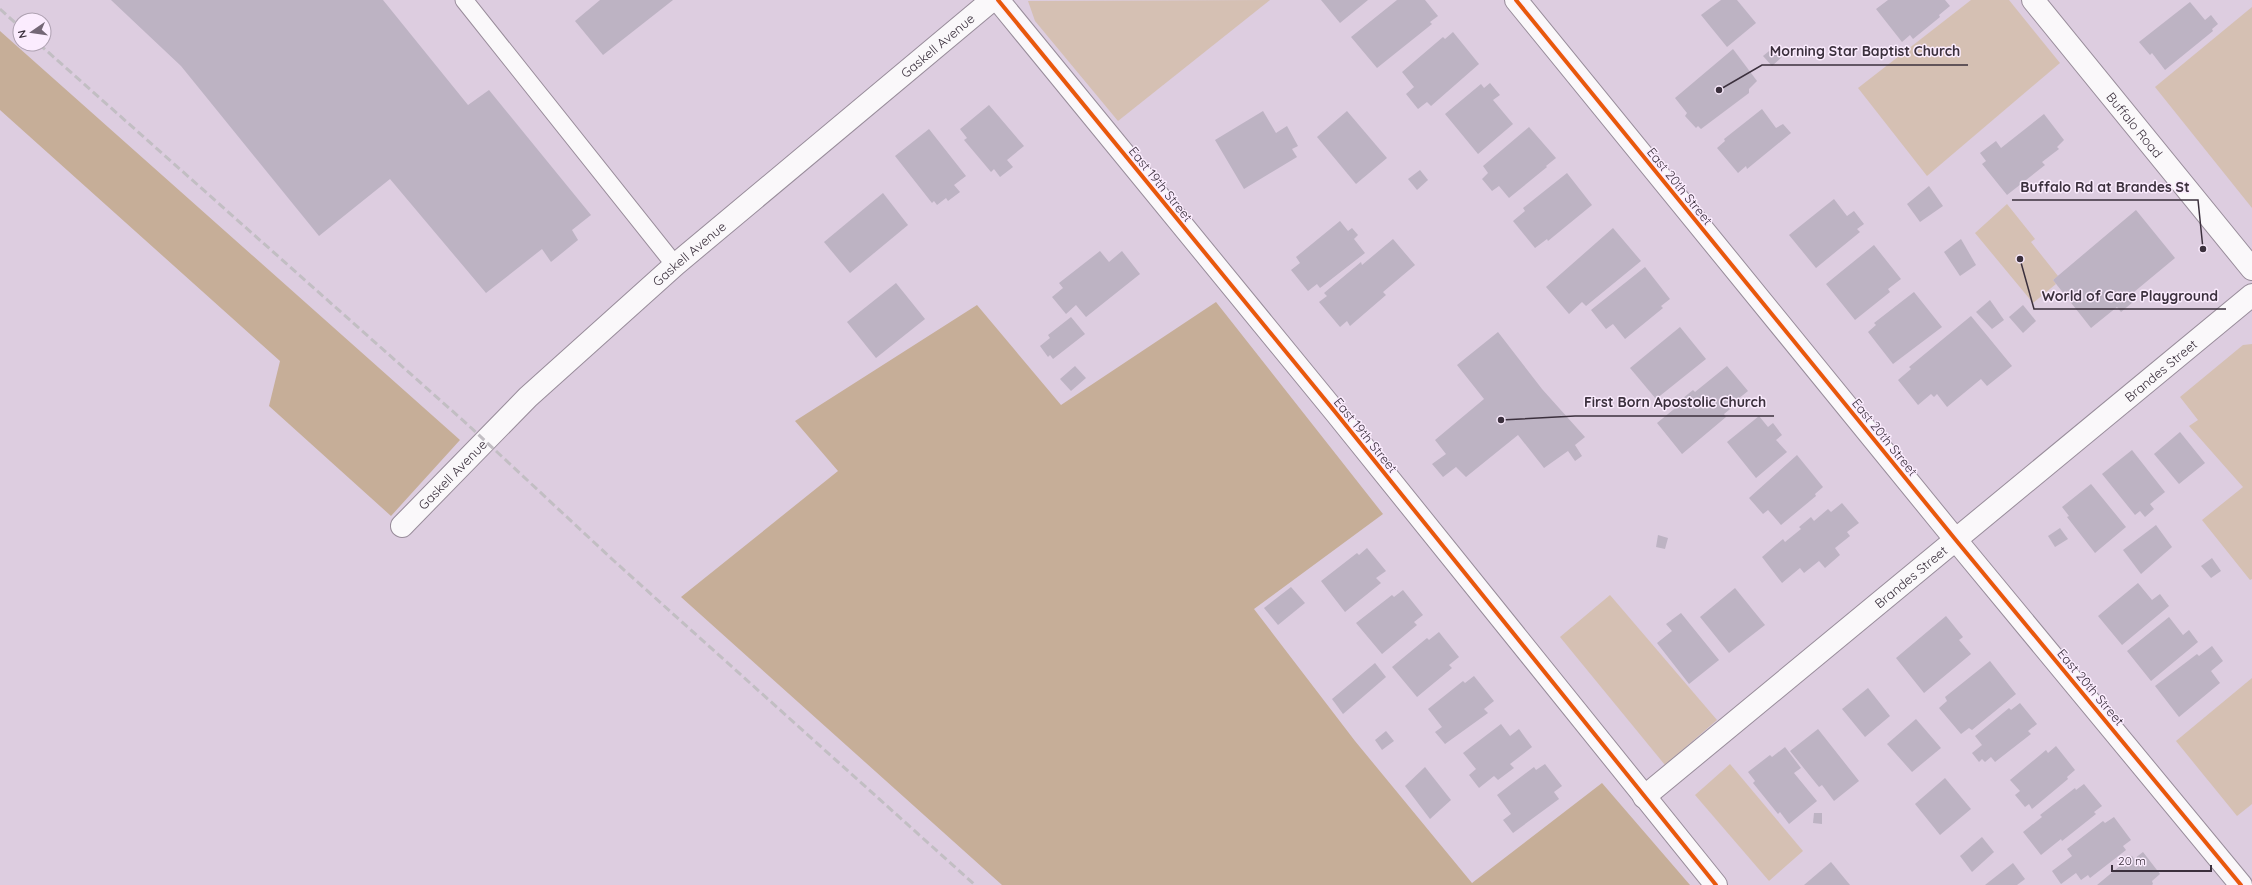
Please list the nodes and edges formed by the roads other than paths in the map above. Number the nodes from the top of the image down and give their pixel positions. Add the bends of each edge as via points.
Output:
1 (464, 0) edge
2 (992, 0) edge
3 (998, 0) edge
4 (1516, 0) edge
5 (2033, 0) edge
6 (675, 265) junction
7 (2252, 269) edge
8 (2252, 295) edge
9 (402, 526) dead end
10 (1955, 539) junction
11 (1644, 797) junction
12 (1716, 885) edge
13 (2241, 885) edge

1 - 6 lane
2 - 6 street, Gaskell Avenue
3 - 11 street, East 19th Street via 1331,407
4 - 10 street, East 20th Street
5 - 7 street, Buffalo Road
6 - 9 street, Gaskell Avenue via 528,397
8 - 10 street, Brandes Street
10 - 11 street, Brandes Street
10 - 13 street, East 20th Street
11 - 12 street, East 19th Street

